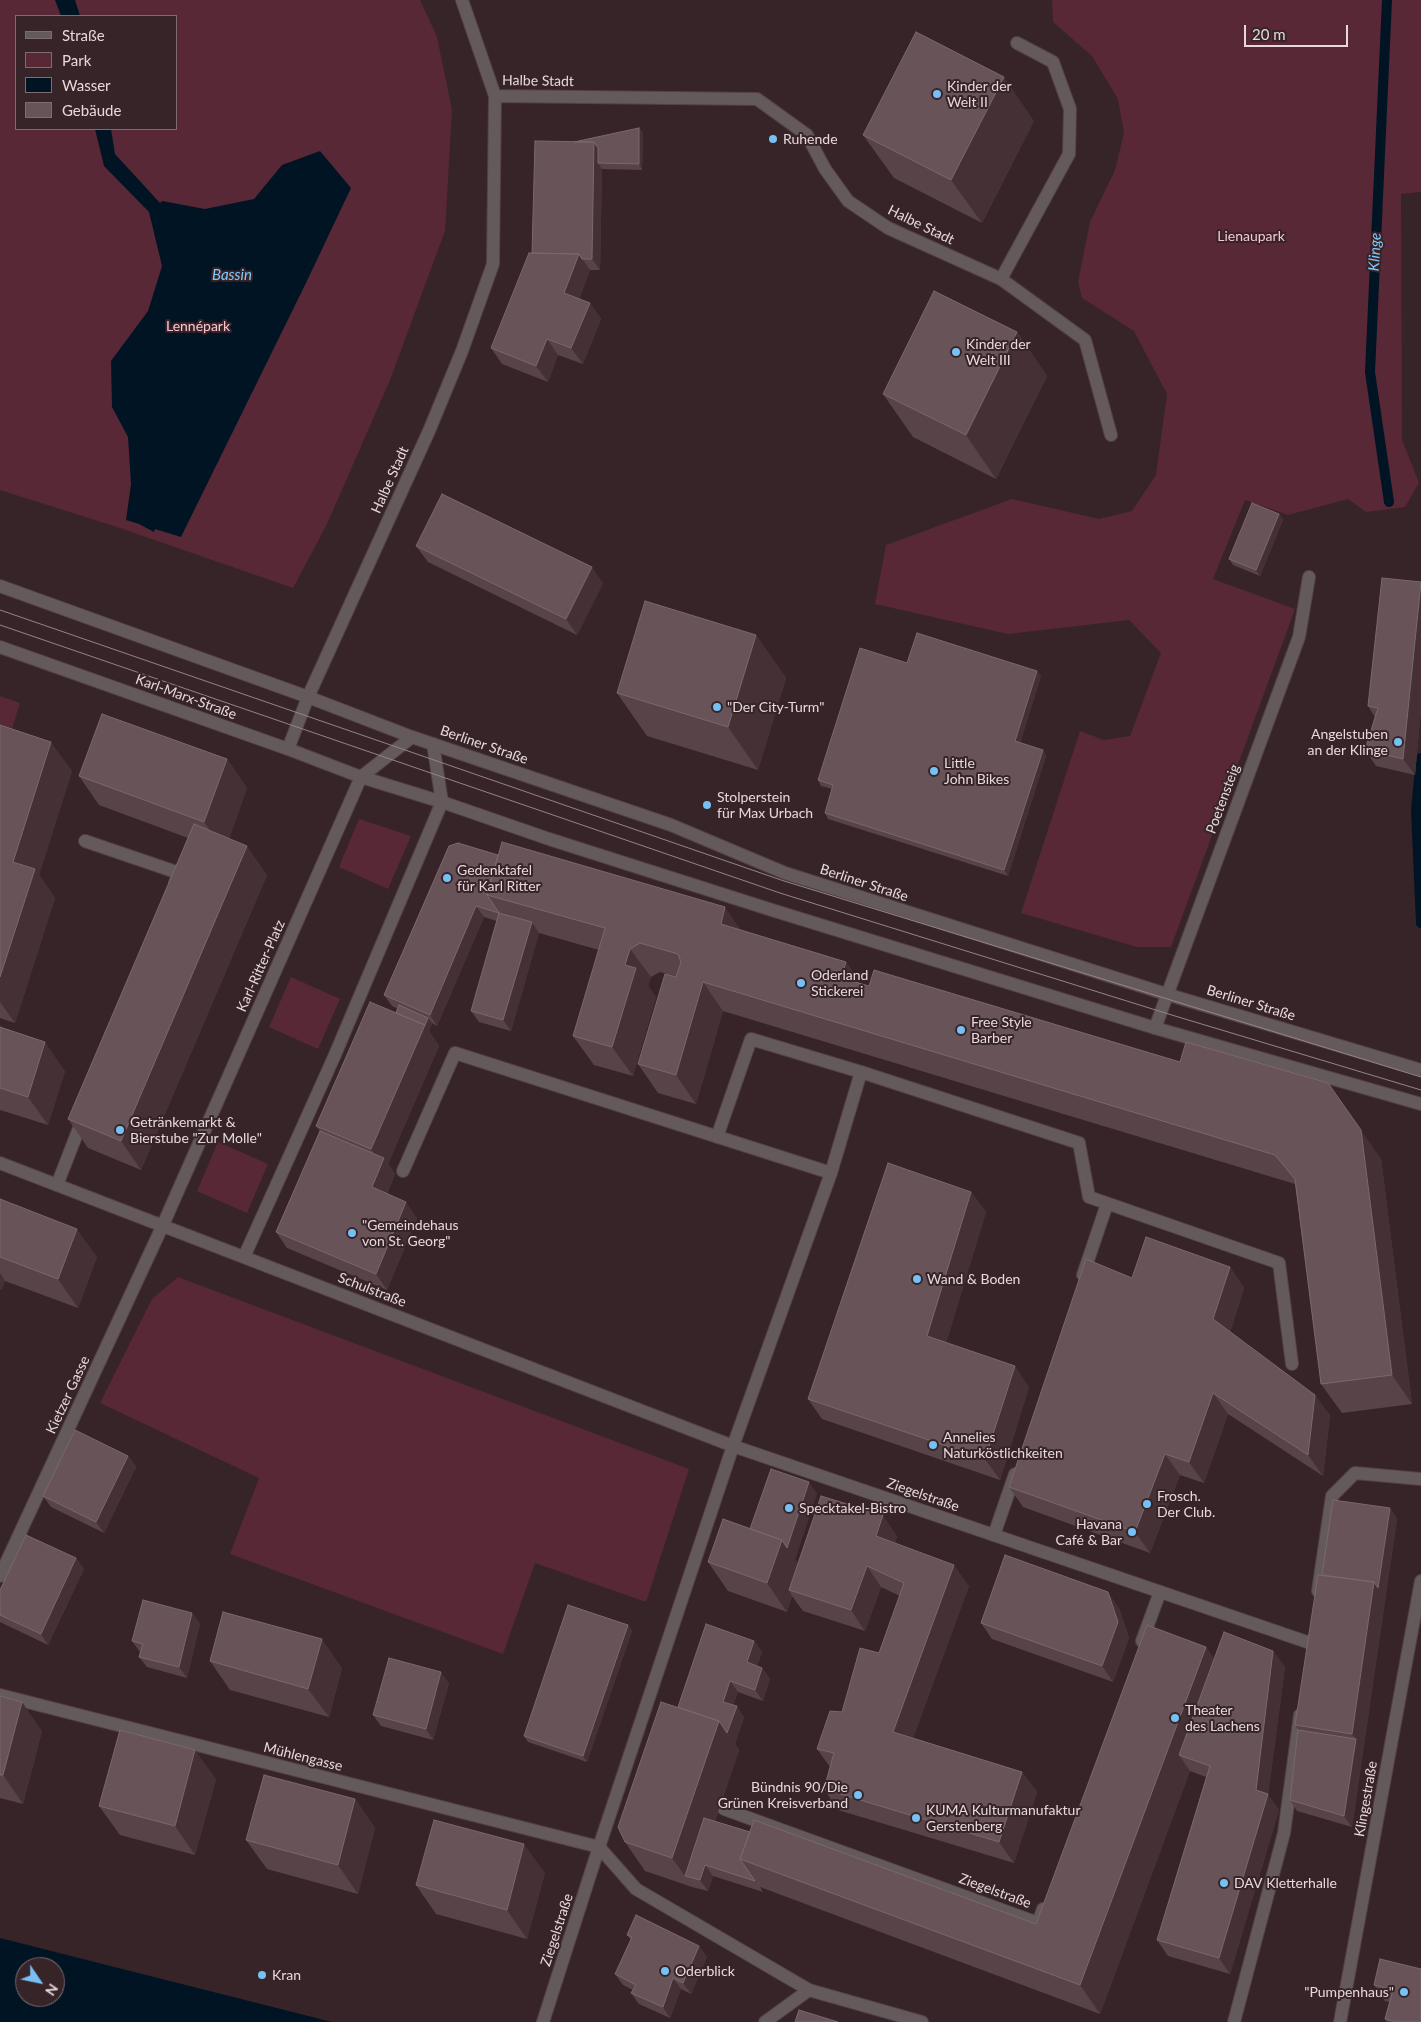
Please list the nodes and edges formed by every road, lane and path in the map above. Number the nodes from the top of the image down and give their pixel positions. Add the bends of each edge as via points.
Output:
1 (462, 0) edge
2 (1017, 43) dead end
3 (495, 96) junction
4 (1001, 279) junction
5 (1111, 435) dead end
6 (1309, 577) dead end
7 (0, 586) edge
8 (0, 647) edge
9 (308, 697) junction
10 (412, 737) junction
11 (433, 744) junction
12 (288, 750) junction
13 (361, 777) junction
14 (442, 802) junction
15 (85, 841) dead end
16 (172, 892) edge
17 (1166, 994) junction
18 (1154, 1028) junction
19 (1421, 1070) edge
20 (861, 1072) junction
21 (89, 1103) edge
22 (1421, 1104) edge
23 (717, 1137) junction
24 (0, 1163) edge
25 (403, 1172) dead end
26 (831, 1173) junction
27 (57, 1185) junction
28 (1107, 1204) junction
29 (162, 1227) junction
30 (244, 1257) junction
31 (1078, 1288) edge
32 (1292, 1364) dead end
33 (733, 1446) junction
34 (1020, 1460) edge
35 (1421, 1479) edge
36 (994, 1535) junction
37 (0, 1576) edge
38 (1421, 1581) edge
39 (1160, 1592) junction
40 (1316, 1606) edge
41 (1310, 1644) edge
42 (1136, 1656) edge
43 (0, 1695) edge
44 (1302, 1703) edge
45 (724, 1809) dead end
46 (599, 1847) junction
47 (1048, 1895) edge
48 (809, 1990) junction
49 (544, 2022) edge
50 (765, 2022) edge
51 (922, 2022) edge
52 (1234, 2022) edge
53 (1340, 2022) edge

1 - 3 street, Halbe Stadt
2 - 4 street via 1053,62 1070,109 1069,154
3 - 4 street, Halbe Stadt via 757,99 807,135 825,169 848,201 888,228
3 - 9 street, Halbe Stadt via 492,264 462,351 429,430
4 - 5 street, Halbe Stadt via 1085,340
6 - 17 street, Poetensteig via 1299,637
7 - 9 street
8 - 12 street, Karl-Marx-Straße
9 - 10 street, Berliner Straße
9 - 12 street, Halbe Stadt
10 - 11 street, Berliner Straße
10 - 13 street, Karl-Ritter-Platz
11 - 14 street
11 - 17 street, Berliner Straße via 671,825 785,873
12 - 13 street, Karl-Marx-Straße
13 - 14 street
13 - 29 street, Karl-Ritter-Platz
14 - 18 street via 775,912
14 - 30 street via 334,1057
15 - 16 street via 179,873
17 - 18 street, Poetensteig
17 - 19 street, Berliner Straße
18 - 22 street
20 - 23 street via 751,1039
20 - 26 street, Ziegelstraße
20 - 28 street via 1079,1143 1089,1198
21 - 27 street
23 - 25 street via 455,1053
23 - 26 street
24 - 27 street, Schulstraße
26 - 33 street, Ziegelstraße
27 - 29 street, Schulstraße
28 - 31 street
28 - 32 street via 1279,1263
29 - 30 street, Schulstraße
29 - 37 street, Kietzer Gasse
30 - 33 street, Schulstraße
33 - 36 street, Ziegelstraße
33 - 46 street, Ziegelstraße
34 - 36 street
35 - 40 street via 1355,1473 1332,1496
36 - 39 street, Ziegelstraße
38 - 53 street, Klingestraße
39 - 41 street, Ziegelstraße
39 - 42 street
43 - 46 street, Mühlengasse
44 - 52 street via 1284,1832
45 - 47 street, Ziegelstraße via 1038,1922
46 - 48 street via 636,1889
46 - 49 street, Ziegelstraße
48 - 50 street
48 - 51 street

